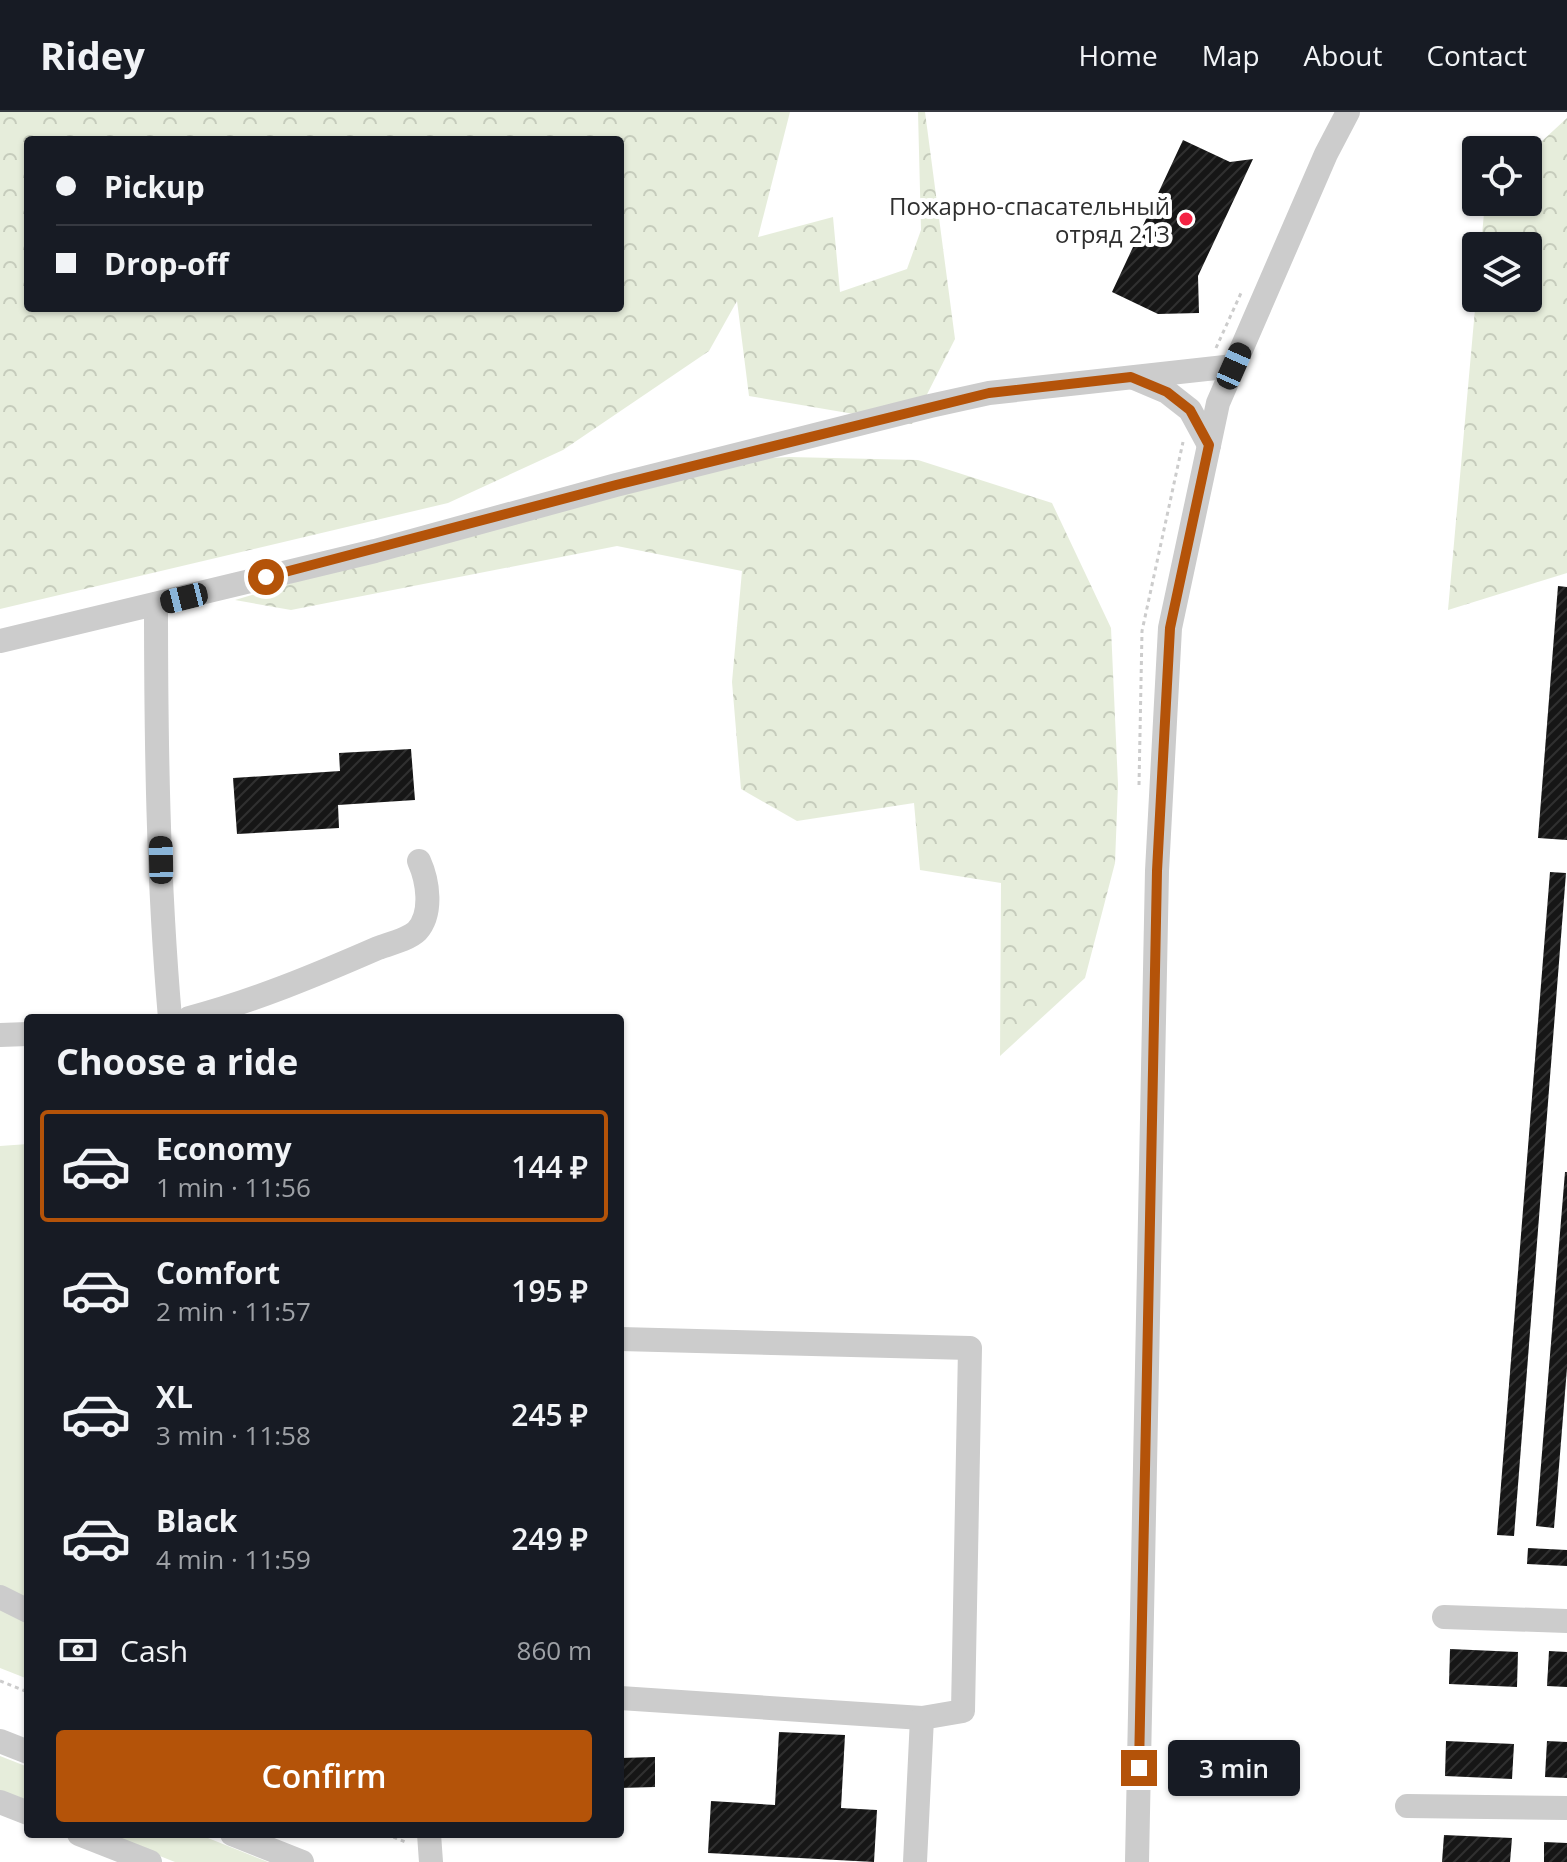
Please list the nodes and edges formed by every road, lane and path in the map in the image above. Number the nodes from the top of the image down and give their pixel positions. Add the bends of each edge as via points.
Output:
1 (1348, 112) edge
2 (1234, 366) junction
3 (1131, 377) junction
4 (1209, 445) junction
5 (156, 604) junction
6 (0, 641) edge
7 (419, 861) dead end
8 (170, 1014) edge
9 (204, 1014) edge
10 (24, 1034) edge
11 (0, 1035) edge
12 (624, 1339) edge
13 (0, 1597) edge
14 (24, 1609) edge
15 (1444, 1617) dead end
16 (1567, 1621) edge
17 (0, 1681) edge
18 (24, 1690) edge
19 (624, 1698) edge
20 (922, 1718) junction
21 (0, 1741) edge
22 (24, 1750) edge
23 (0, 1802) edge
24 (1407, 1806) dead end
25 (1567, 1808) edge
26 (24, 1811) edge
27 (89, 1838) edge
28 (242, 1838) edge
29 (429, 1838) edge
30 (150, 1862) edge
31 (302, 1862) edge
32 (431, 1862) edge
33 (915, 1862) edge
34 (1137, 1862) edge

1 - 2 street
2 - 3 street
2 - 4 street via 1218,403
3 - 4 street via 1167,392 1190,410
3 - 5 street via 989,393 930,406
4 - 34 street via 1170,628 1159,826
5 - 6 street
5 - 8 street via 163,940
7 - 9 street via 426,877 426,913 416,932 298,982
10 - 11 street
12 - 20 street via 970,1348 963,1711
13 - 14 street
15 - 16 street
17 - 18 path
19 - 20 street
20 - 33 street
21 - 22 street
23 - 26 street
24 - 25 street
27 - 30 street
28 - 31 street
29 - 32 street

